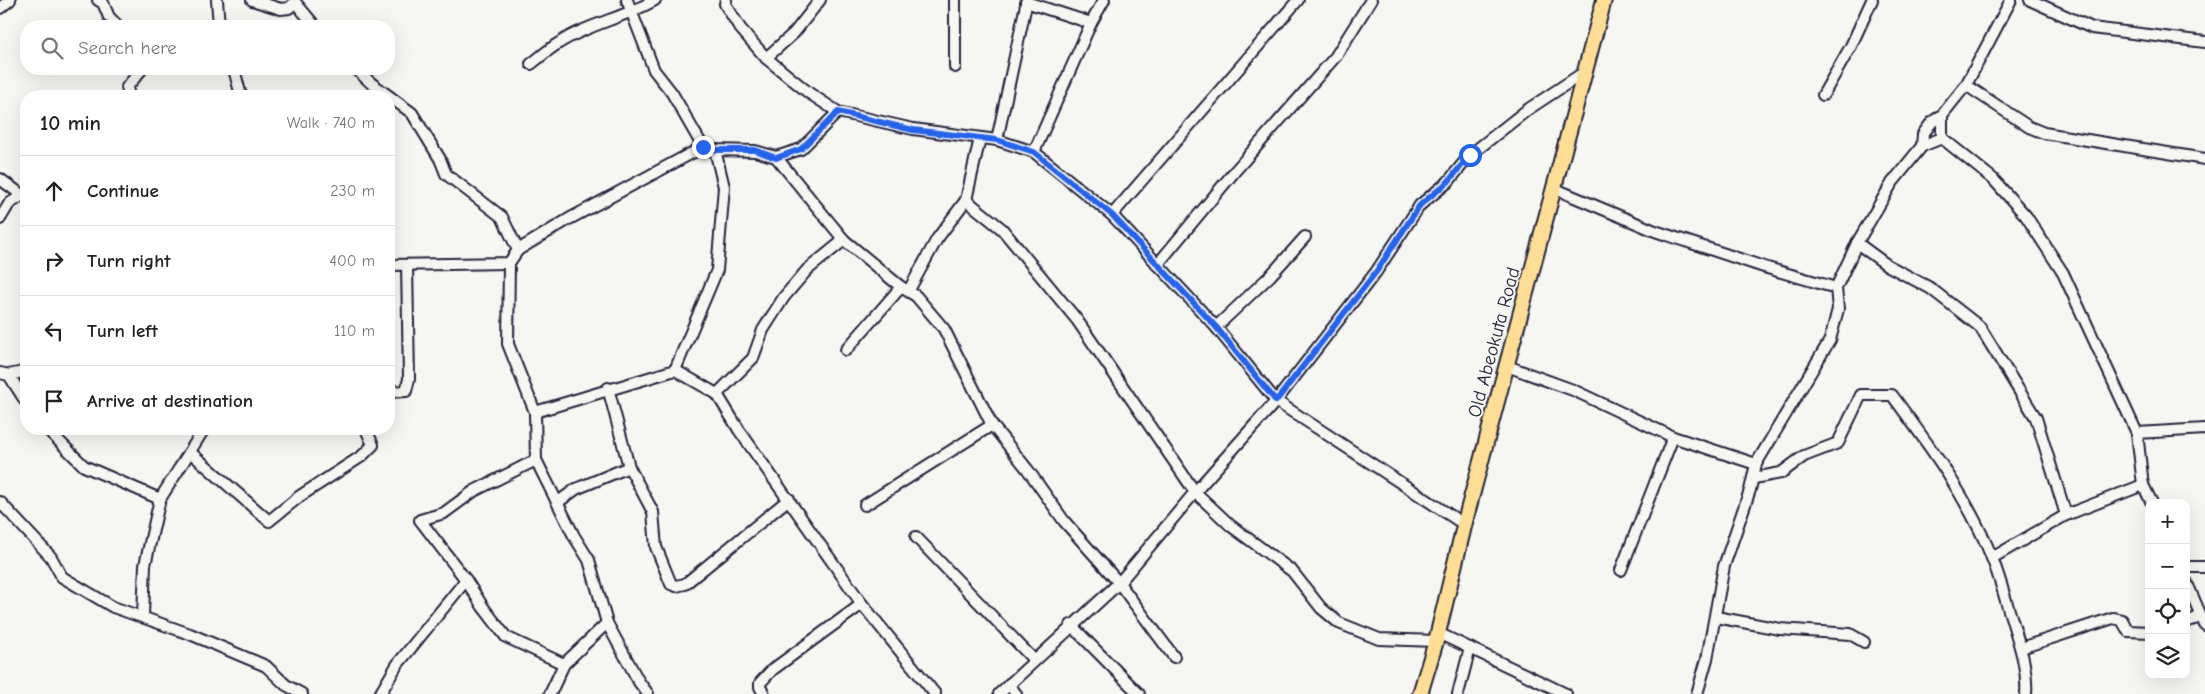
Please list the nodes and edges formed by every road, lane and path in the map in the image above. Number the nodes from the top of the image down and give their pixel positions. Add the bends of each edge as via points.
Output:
1 (10, 0) edge
2 (98, 0) edge
3 (217, 0) edge
4 (252, 0) edge
5 (627, 0) edge
6 (655, 0) edge
7 (726, 0) edge
8 (820, 0) edge
9 (954, 0) edge
10 (1104, 0) edge
11 (1298, 0) edge
12 (1371, 0) edge
13 (1604, 0) edge
14 (1872, 0) edge
15 (2010, 0) edge
16 (2030, 0) edge
17 (296, 1) edge
18 (1026, 1) edge
19 (0, 8) edge
20 (633, 12) junction
21 (112, 20) edge
22 (219, 20) edge
23 (310, 20) edge
24 (1091, 23) junction
25 (2205, 42) edge
26 (766, 58) junction
27 (531, 64) dead end
28 (955, 68) dead end
29 (1583, 73) junction
30 (137, 75) edge
31 (236, 75) edge
32 (362, 75) edge
33 (1966, 85) junction
34 (128, 90) edge
35 (239, 90) edge
36 (380, 90) edge
37 (1823, 95) dead end
38 (395, 101) edge
39 (838, 112) junction
40 (1942, 115) junction
41 (980, 138) junction
42 (1942, 138) junction
43 (997, 140) junction
44 (1922, 146) junction
45 (703, 147) junction
46 (715, 150) junction
47 (1034, 152) junction
48 (776, 158) junction
49 (2205, 159) edge
50 (0, 179) edge
51 (1553, 188) junction
52 (20, 194) edge
53 (20, 199) edge
54 (966, 200) junction
55 (1112, 215) junction
56 (0, 219) edge
57 (1305, 237) dead end
58 (844, 240) junction
59 (1857, 243) junction
60 (518, 250) junction
61 (509, 263) junction
62 (395, 265) edge
63 (407, 265) junction
64 (1157, 266) junction
65 (905, 288) junction
66 (1836, 288) junction
67 (1216, 327) junction
68 (846, 350) dead end
69 (1507, 366) junction
70 (675, 370) junction
71 (20, 373) edge
72 (4, 374) edge
73 (608, 388) junction
74 (395, 392) edge
75 (20, 394) edge
76 (717, 394) junction
77 (1276, 401) junction
78 (535, 412) junction
79 (992, 425) junction
80 (2205, 429) edge
81 (2137, 434) junction
82 (53, 435) edge
83 (200, 435) edge
84 (369, 435) edge
85 (1673, 437) junction
86 (190, 452) junction
87 (536, 460) junction
88 (1756, 464) junction
89 (629, 467) junction
90 (1754, 478) junction
91 (2143, 485) junction
92 (1195, 492) junction
93 (160, 499) junction
94 (2150, 499) edge
95 (789, 500) junction
96 (0, 502) edge
97 (558, 502) junction
98 (865, 505) dead end
99 (2066, 516) junction
100 (1465, 525) junction
101 (916, 536) dead end
102 (1992, 558) junction
103 (2205, 567) edge
104 (2190, 568) edge
105 (1621, 570) dead end
106 (466, 580) junction
107 (1119, 583) junction
108 (2189, 589) edge
109 (862, 604) junction
110 (143, 616) junction
111 (1716, 617) junction
112 (2203, 621) edge
113 (2190, 622) edge
114 (607, 623) junction
115 (1071, 625) junction
116 (2145, 632) edge
117 (1437, 637) junction
118 (1864, 642) dead end
119 (1470, 648) junction
120 (2020, 648) junction
121 (1174, 657) dead end
122 (1034, 660) junction
123 (564, 664) junction
124 (1009, 684) junction
125 (302, 694) edge
126 (380, 694) edge
127 (550, 694) edge
128 (648, 694) edge
129 (764, 694) edge
130 (934, 694) edge
131 (999, 694) edge
132 (1016, 694) edge
133 (1139, 694) edge
134 (1420, 694) edge
135 (1458, 694) edge
136 (1566, 694) edge
137 (1697, 694) edge
138 (2026, 694) edge

1 - 19 street
2 - 21 street
3 - 22 street
4 - 17 street via 281,9 289,8
5 - 20 street
6 - 20 street
7 - 26 street via 725,4 740,28
8 - 26 street via 794,32
9 - 28 street
10 - 24 street
11 - 55 street
12 - 64 street via 1336,56
13 - 29 highway, Old Abeokuta Road
14 - 37 street
15 - 33 street
16 - 25 street via 2092,28
17 - 23 street
18 - 24 street
18 - 43 street
20 - 27 street via 560,42
20 - 45 street via 654,70 672,93
24 - 47 street
26 - 39 street
29 - 51 highway, Old Abeokuta Road
29 - 77 street via 1527,110 1470,155 1448,182 1420,205 1376,272
30 - 34 street
31 - 35 street
32 - 36 street
33 - 40 street
33 - 49 street via 2044,133
38 - 60 street via 412,114 446,174 502,217
39 - 41 street via 913,130
39 - 48 street via 801,149
40 - 42 street
40 - 44 street via 1923,134
41 - 43 street
41 - 54 street
42 - 44 street
42 - 81 street via 1993,179 2026,216 2063,273
43 - 47 street
44 - 59 street via 1892,182
45 - 46 street
45 - 60 street
46 - 48 street via 755,150
46 - 70 street via 724,187 717,270
47 - 55 street
48 - 58 street
50 - 52 street
51 - 66 street via 1655,231
51 - 69 highway, Old Abeokuta Road
53 - 56 street via 10,204
54 - 65 street
54 - 92 street via 1002,228 1077,320
55 - 64 street
57 - 67 street via 1270,276
58 - 65 street
58 - 76 street via 807,270 784,297 763,330 753,358
59 - 66 street
59 - 99 street via 1886,265 1930,288 1980,327 2036,418
60 - 61 street
61 - 63 street
61 - 78 street via 508,344
62 - 63 street
63 - 74 street via 410,378 406,391
64 - 67 street
65 - 68 street
65 - 79 street via 944,329
66 - 88 street via 1838,309 1830,340
67 - 77 street
69 - 85 street via 1573,390
69 - 100 highway, Old Abeokuta Road
70 - 73 street
70 - 76 street
71 - 72 street
72 - 75 street
73 - 78 street
73 - 89 street
76 - 95 street
77 - 92 street
77 - 100 street
78 - 87 street
79 - 98 street
79 - 107 street via 1064,521
80 - 81 street
81 - 91 street
82 - 93 street via 84,466
83 - 86 street
84 - 86 street via 373,445 362,456 269,520
85 - 88 street
85 - 105 street
86 - 93 street
87 - 97 street
87 - 106 street via 474,491 444,513 420,520
88 - 90 street
89 - 95 street via 653,512 656,547 671,584 676,586 685,584
89 - 97 street via 576,489
90 - 102 street via 1781,473 1804,456 1838,443 1861,395 1892,394 1972,515
90 - 111 street via 1724,566
91 - 94 street
91 - 99 street
92 - 107 street
92 - 117 street via 1230,526 1292,571 1321,608 1338,623 1379,639
93 - 110 street via 145,565
95 - 109 street
96 - 110 street via 50,557 62,577 113,607
97 - 114 street via 589,560
99 - 102 street
100 - 117 highway, Old Abeokuta Road
101 - 122 street
102 - 120 street
103 - 104 street
106 - 123 street via 506,637
106 - 126 street via 397,665
107 - 115 street
107 - 121 street
108 - 112 street
109 - 129 street via 772,670 760,683
109 - 130 street
110 - 125 street via 266,666 286,685
111 - 118 street via 1780,628 1850,634
111 - 137 street
112 - 113 street
114 - 123 street
114 - 128 street
115 - 122 street
115 - 133 street
116 - 120 street via 2128,631 2122,620 2114,618
117 - 119 street
117 - 134 highway, Old Abeokuta Road
119 - 135 street
119 - 136 street
120 - 138 street via 2028,676
122 - 124 street
123 - 127 street
124 - 131 street
124 - 132 street

